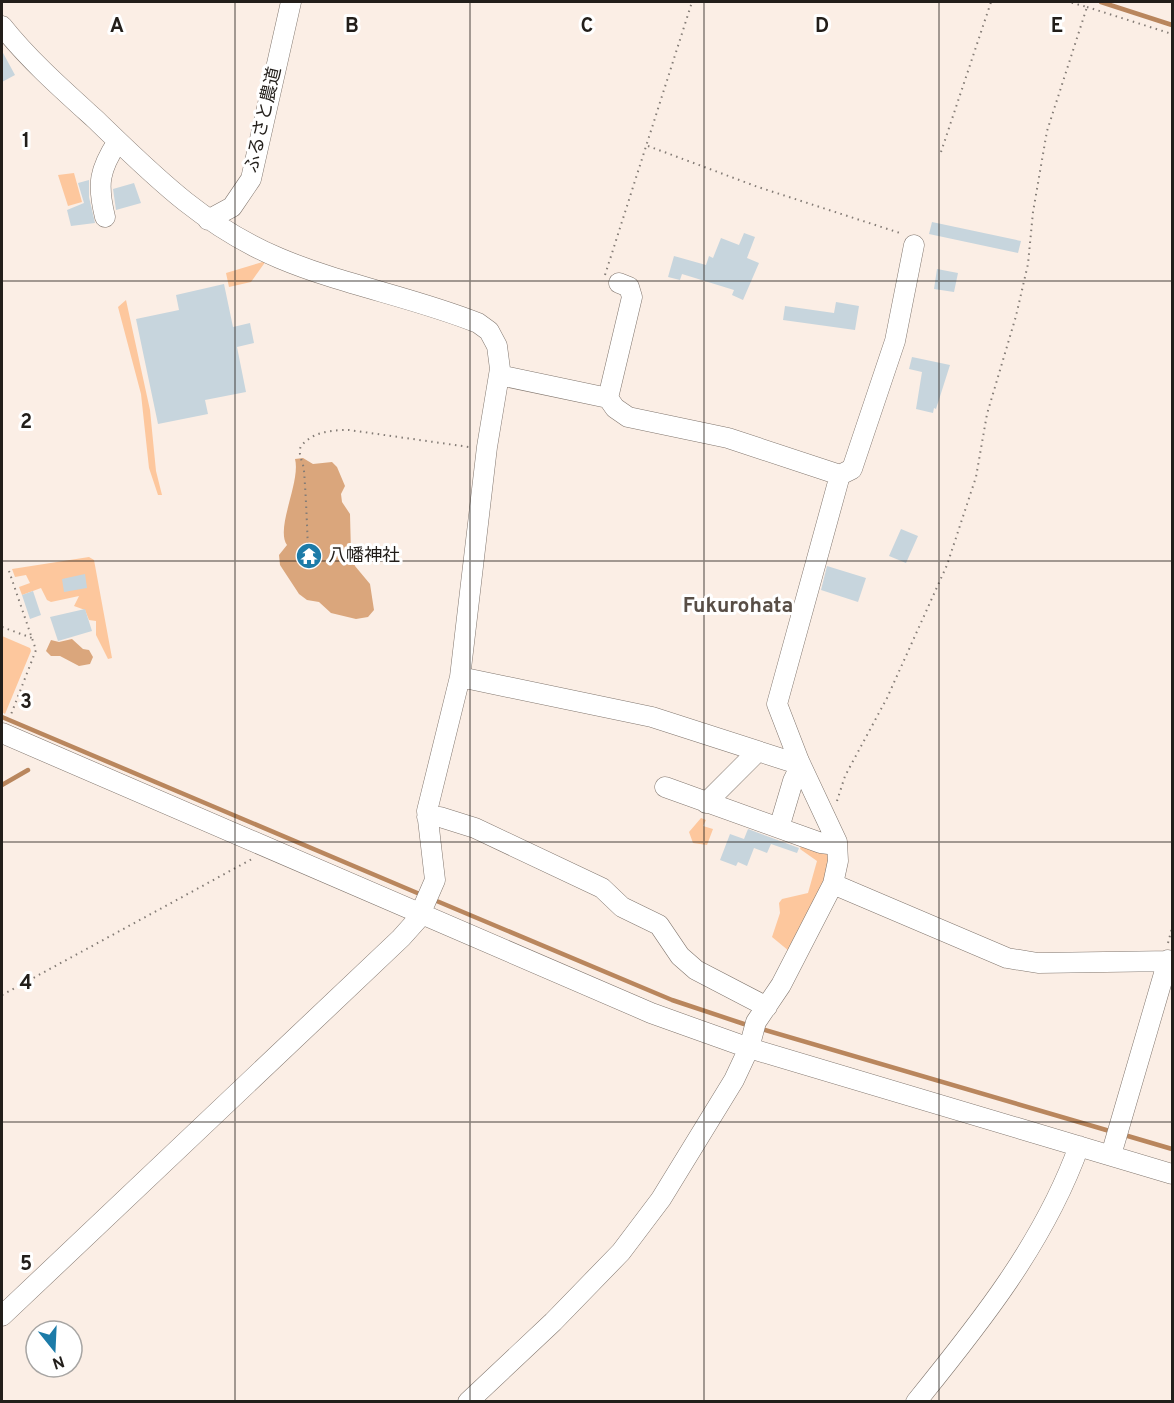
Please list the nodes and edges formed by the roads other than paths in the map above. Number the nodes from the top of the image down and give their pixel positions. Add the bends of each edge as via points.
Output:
1 (291, 2) edge
2 (2, 26) edge
3 (118, 141) junction
4 (105, 217) dead end
5 (208, 220) junction
6 (914, 245) road end
7 (620, 283) road end
8 (499, 375) junction
9 (608, 398) junction
10 (840, 475) junction
11 (460, 677) junction
12 (6, 725) edge
13 (758, 751) junction
14 (801, 765) junction
15 (665, 787) dead end
16 (706, 802) junction
17 (427, 818) junction
18 (779, 828) junction
19 (837, 845) junction
20 (833, 884) junction
21 (426, 903) junction
22 (1170, 960) edge
23 (756, 1027) junction
24 (1114, 1141) junction
25 (1080, 1146) junction
26 (1173, 1173) edge
27 (2, 1316) edge
28 (468, 1401) edge
29 (915, 1401) edge

1 - 5 street, ふるさと農道 via 251,179 232,207
2 - 3 street
3 - 4 street via 100,177
3 - 5 street via 186,205
5 - 8 street via 311,271 478,323 489,331 497,346
6 - 10 street via 893,348 852,469
7 - 9 street via 629,286 632,297
8 - 9 street
8 - 11 street
9 - 10 street via 628,417 728,438
10 - 14 street via 777,704
11 - 13 street via 652,717
11 - 17 street via 434,774
12 - 21 street via 271,848
13 - 14 street
13 - 16 street
14 - 18 street
14 - 19 street via 831,824
15 - 16 street
16 - 18 street
17 - 21 street via 435,880
17 - 23 street via 440,817 475,828 602,888 622,907 659,925 680,956
18 - 19 street
19 - 20 street
20 - 22 street via 1007,958 1038,963
20 - 23 street
21 - 23 street via 651,1013
21 - 27 street via 402,938
22 - 24 street
23 - 25 street
23 - 28 street via 734,1080 679,1171 621,1252
24 - 25 street
24 - 26 street
25 - 29 street via 1053,1210 1015,1272 970,1336

